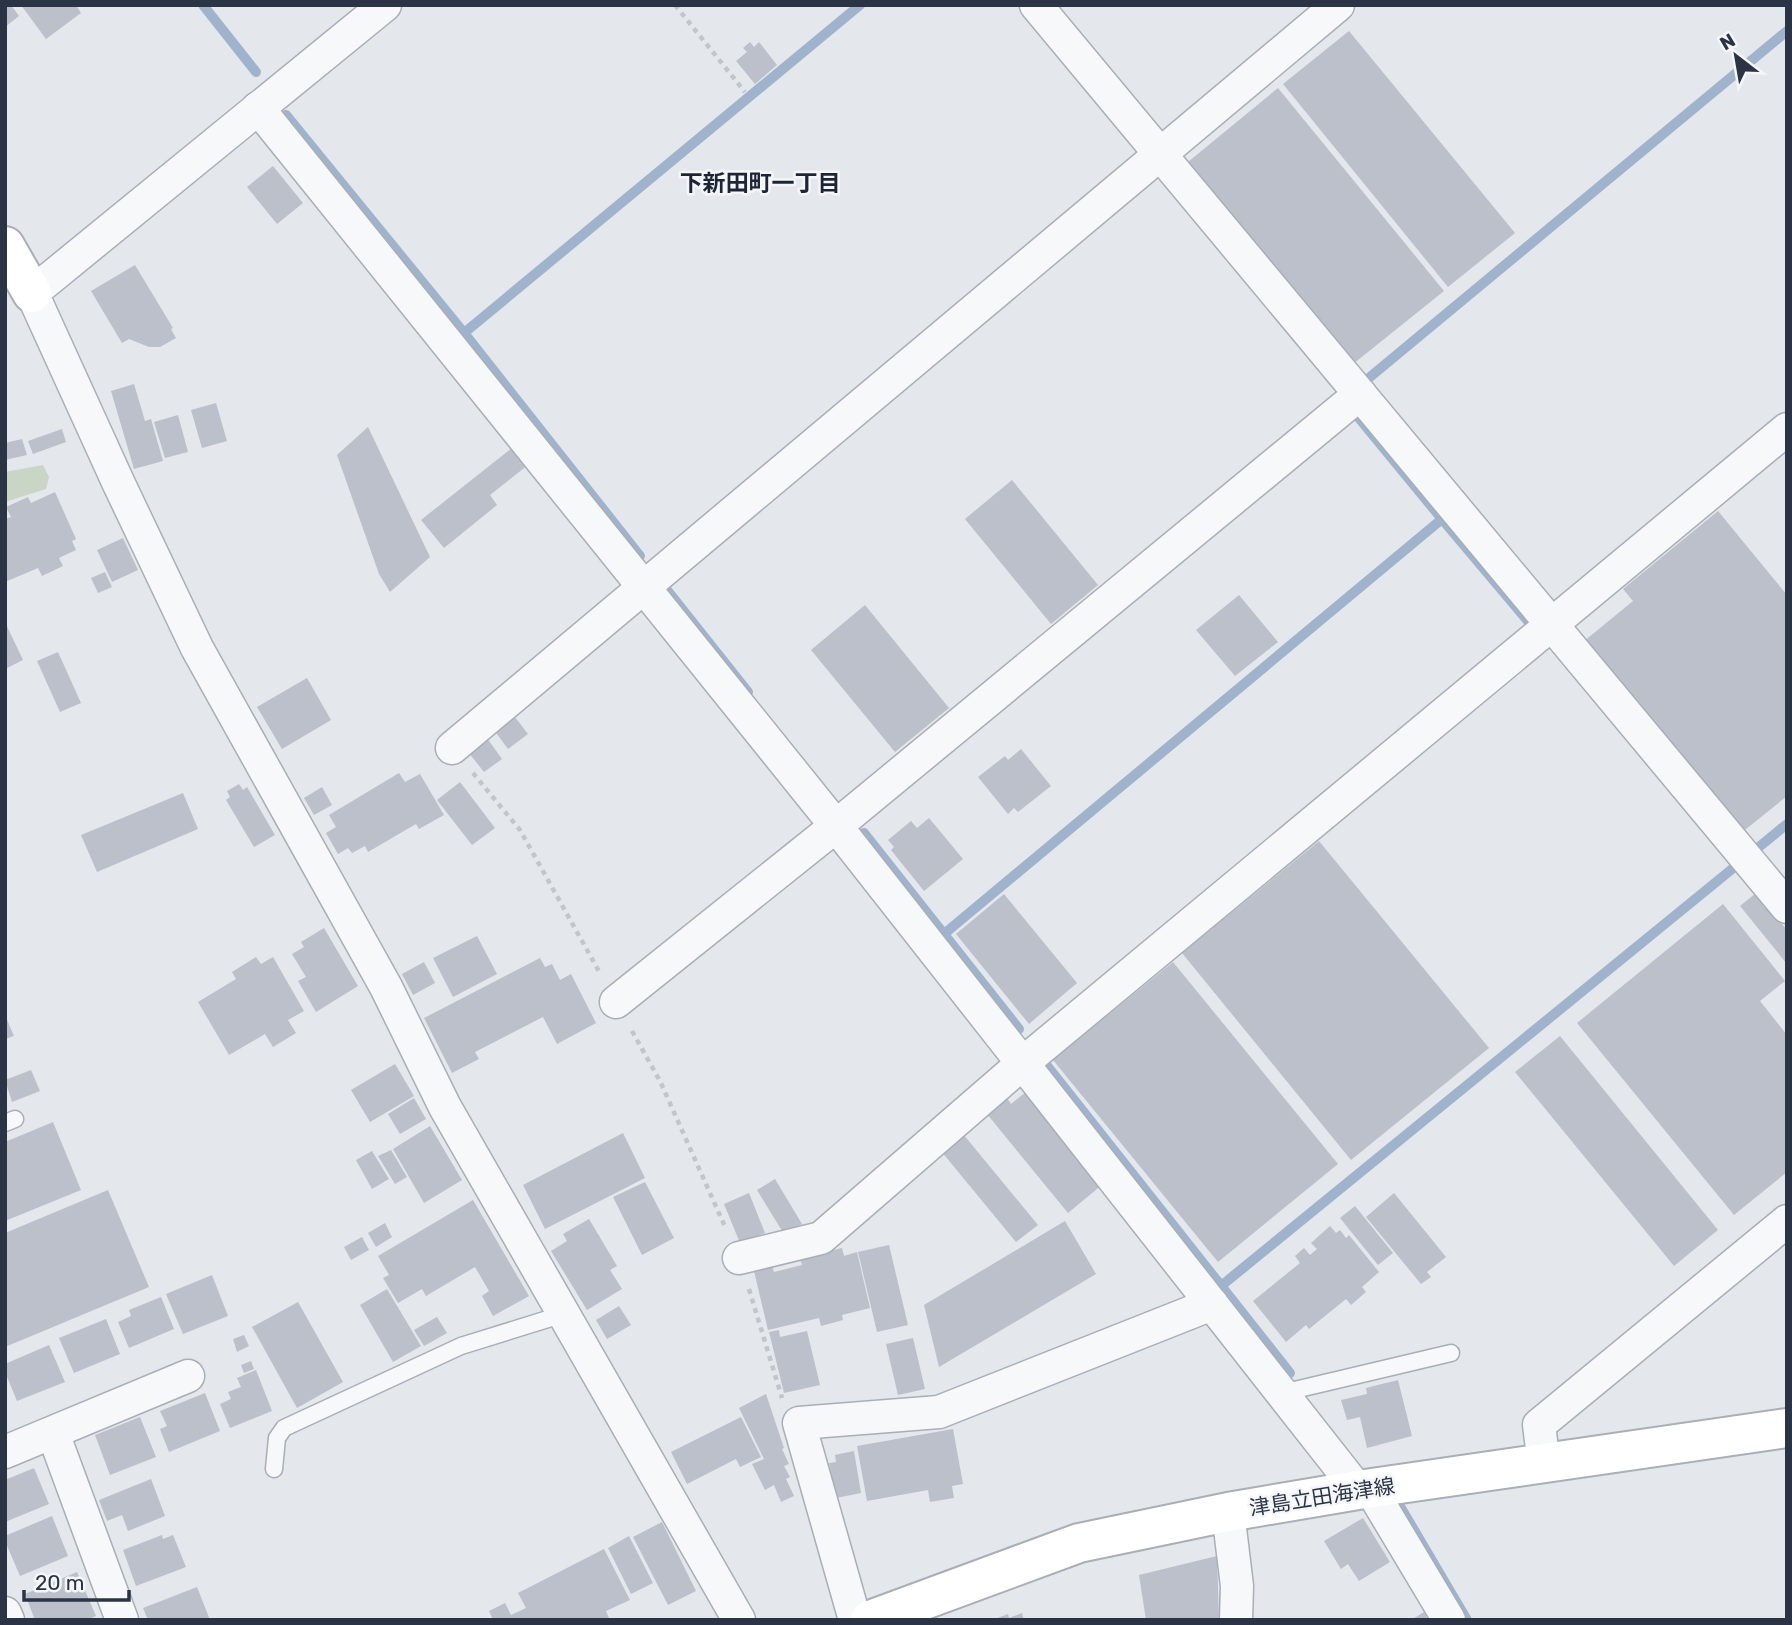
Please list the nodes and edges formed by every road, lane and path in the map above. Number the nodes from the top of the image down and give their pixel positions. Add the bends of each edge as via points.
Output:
1 (385, 5) edge
2 (675, 5) edge
3 (1036, 5) edge
4 (1338, 5) edge
5 (745, 92) dead end
6 (258, 108) junction
7 (1160, 153) junction
8 (5, 246) edge
9 (32, 293) junction
10 (1360, 394) junction
11 (1787, 429) edge
12 (644, 585) junction
13 (1551, 624) junction
14 (452, 748) joint
15 (836, 826) junction
16 (1787, 907) edge
17 (615, 1002) junction
18 (1023, 1063) junction
19 (1787, 1222) edge
20 (739, 1258) junction
21 (1213, 1304) junction
22 (564, 1314) junction
23 (1451, 1353) dead end
24 (188, 1376) dead end
25 (1282, 1393) junction
26 (799, 1423) junction
27 (1787, 1428) edge
28 (52, 1433) junction
29 (5, 1452) edge
30 (1544, 1464) junction
31 (274, 1469) dead end
32 (1364, 1489) junction
33 (1228, 1512) junction
34 (5, 1613) edge
35 (8, 1620) edge
36 (122, 1620) edge
37 (739, 1620) edge
38 (855, 1620) edge
39 (870, 1620) edge
40 (1236, 1620) edge
41 (1449, 1620) edge

1 - 6 street
2 - 5 path
3 - 7 street
4 - 7 street
6 - 9 street
6 - 12 street
7 - 10 street
7 - 12 street
8 - 9 main road
9 - 22 street via 197,648 386,987 445,1107
10 - 13 street
10 - 15 street
11 - 13 street
12 - 14 street
12 - 15 street
13 - 16 street
13 - 18 street
14 - 17 path via 520,830
15 - 17 street
15 - 18 street
17 - 20 path via 660,1081
18 - 20 street via 821,1238
18 - 21 street
19 - 30 street via 1539,1426
20 - 26 path via 781,1396
21 - 25 street
21 - 26 street via 939,1412
22 - 31 lane via 461,1346 284,1428 277,1438
22 - 37 street
23 - 25 lane
24 - 28 street
25 - 32 street
26 - 38 street
27 - 30 main road, 津島立田海津線
28 - 29 street
28 - 36 street
30 - 32 main road, 津島立田海津線
32 - 33 main road, 津島立田海津線
32 - 41 street
33 - 39 main road, 津島立田海津線 via 1079,1544
33 - 40 street via 1237,1586
34 - 35 street

